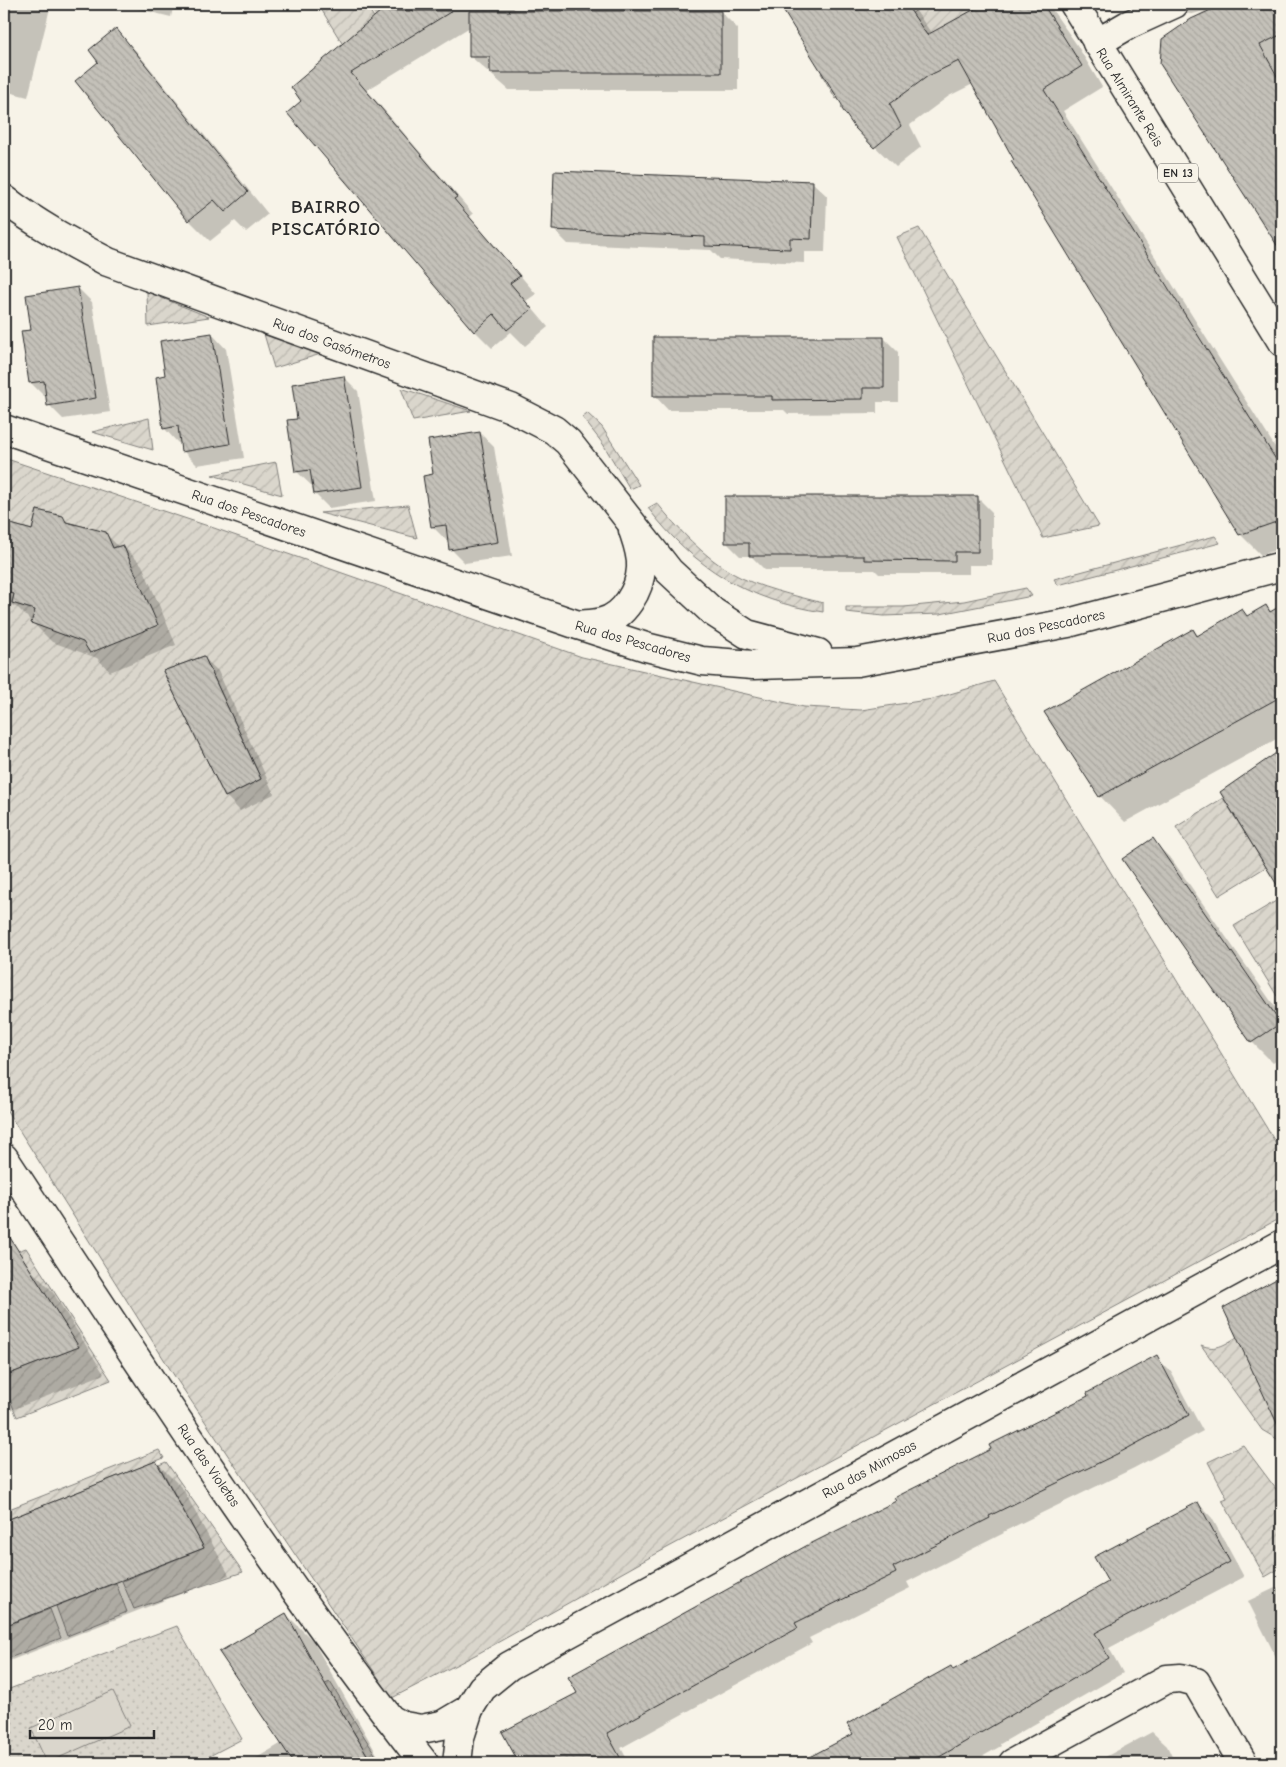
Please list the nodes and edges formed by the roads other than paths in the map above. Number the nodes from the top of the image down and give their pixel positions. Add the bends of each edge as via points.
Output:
1 (1074, 4) edge
2 (1174, 4) edge
3 (1097, 43) junction
4 (4, 199) edge
5 (1282, 342) edge
6 (4, 429) edge
7 (631, 523) junction
8 (1282, 566) edge
9 (578, 625) junction
10 (857, 662) junction
11 (4, 1158) edge
12 (1282, 1244) edge
13 (469, 1709) junction
14 (390, 1720) junction
15 (424, 1763) edge
16 (457, 1763) edge
17 (1013, 1763) edge
18 (1243, 1763) edge

1 - 3 street, Rua Almirante Reis / EN 13
2 - 3 street
3 - 5 street, Rua Almirante Reis / EN 13
4 - 7 street, Rua dos Gasómetros via 64,239 108,262 511,408 536,420 568,442
6 - 9 street, Rua dos Pescadores
7 - 9 street, Rua dos Gasómetros via 640,551 641,569 626,608 603,622
7 - 10 street, Rua dos Gasómetros via 690,592 747,634
8 - 10 street, Rua dos Pescadores via 1068,623
9 - 10 street, Rua dos Pescadores via 702,661 753,665
11 - 14 street, Rua das Violetas via 177,1419
12 - 13 street, Rua das Mimosas via 509,1666 482,1688
13 - 14 street, Rua das Mimosas via 442,1725 421,1729
13 - 16 street, Rua das Mimosas via 460,1737
14 - 15 street, Rua das Violetas
17 - 18 street via 1167,1679 1181,1678 1196,1682

